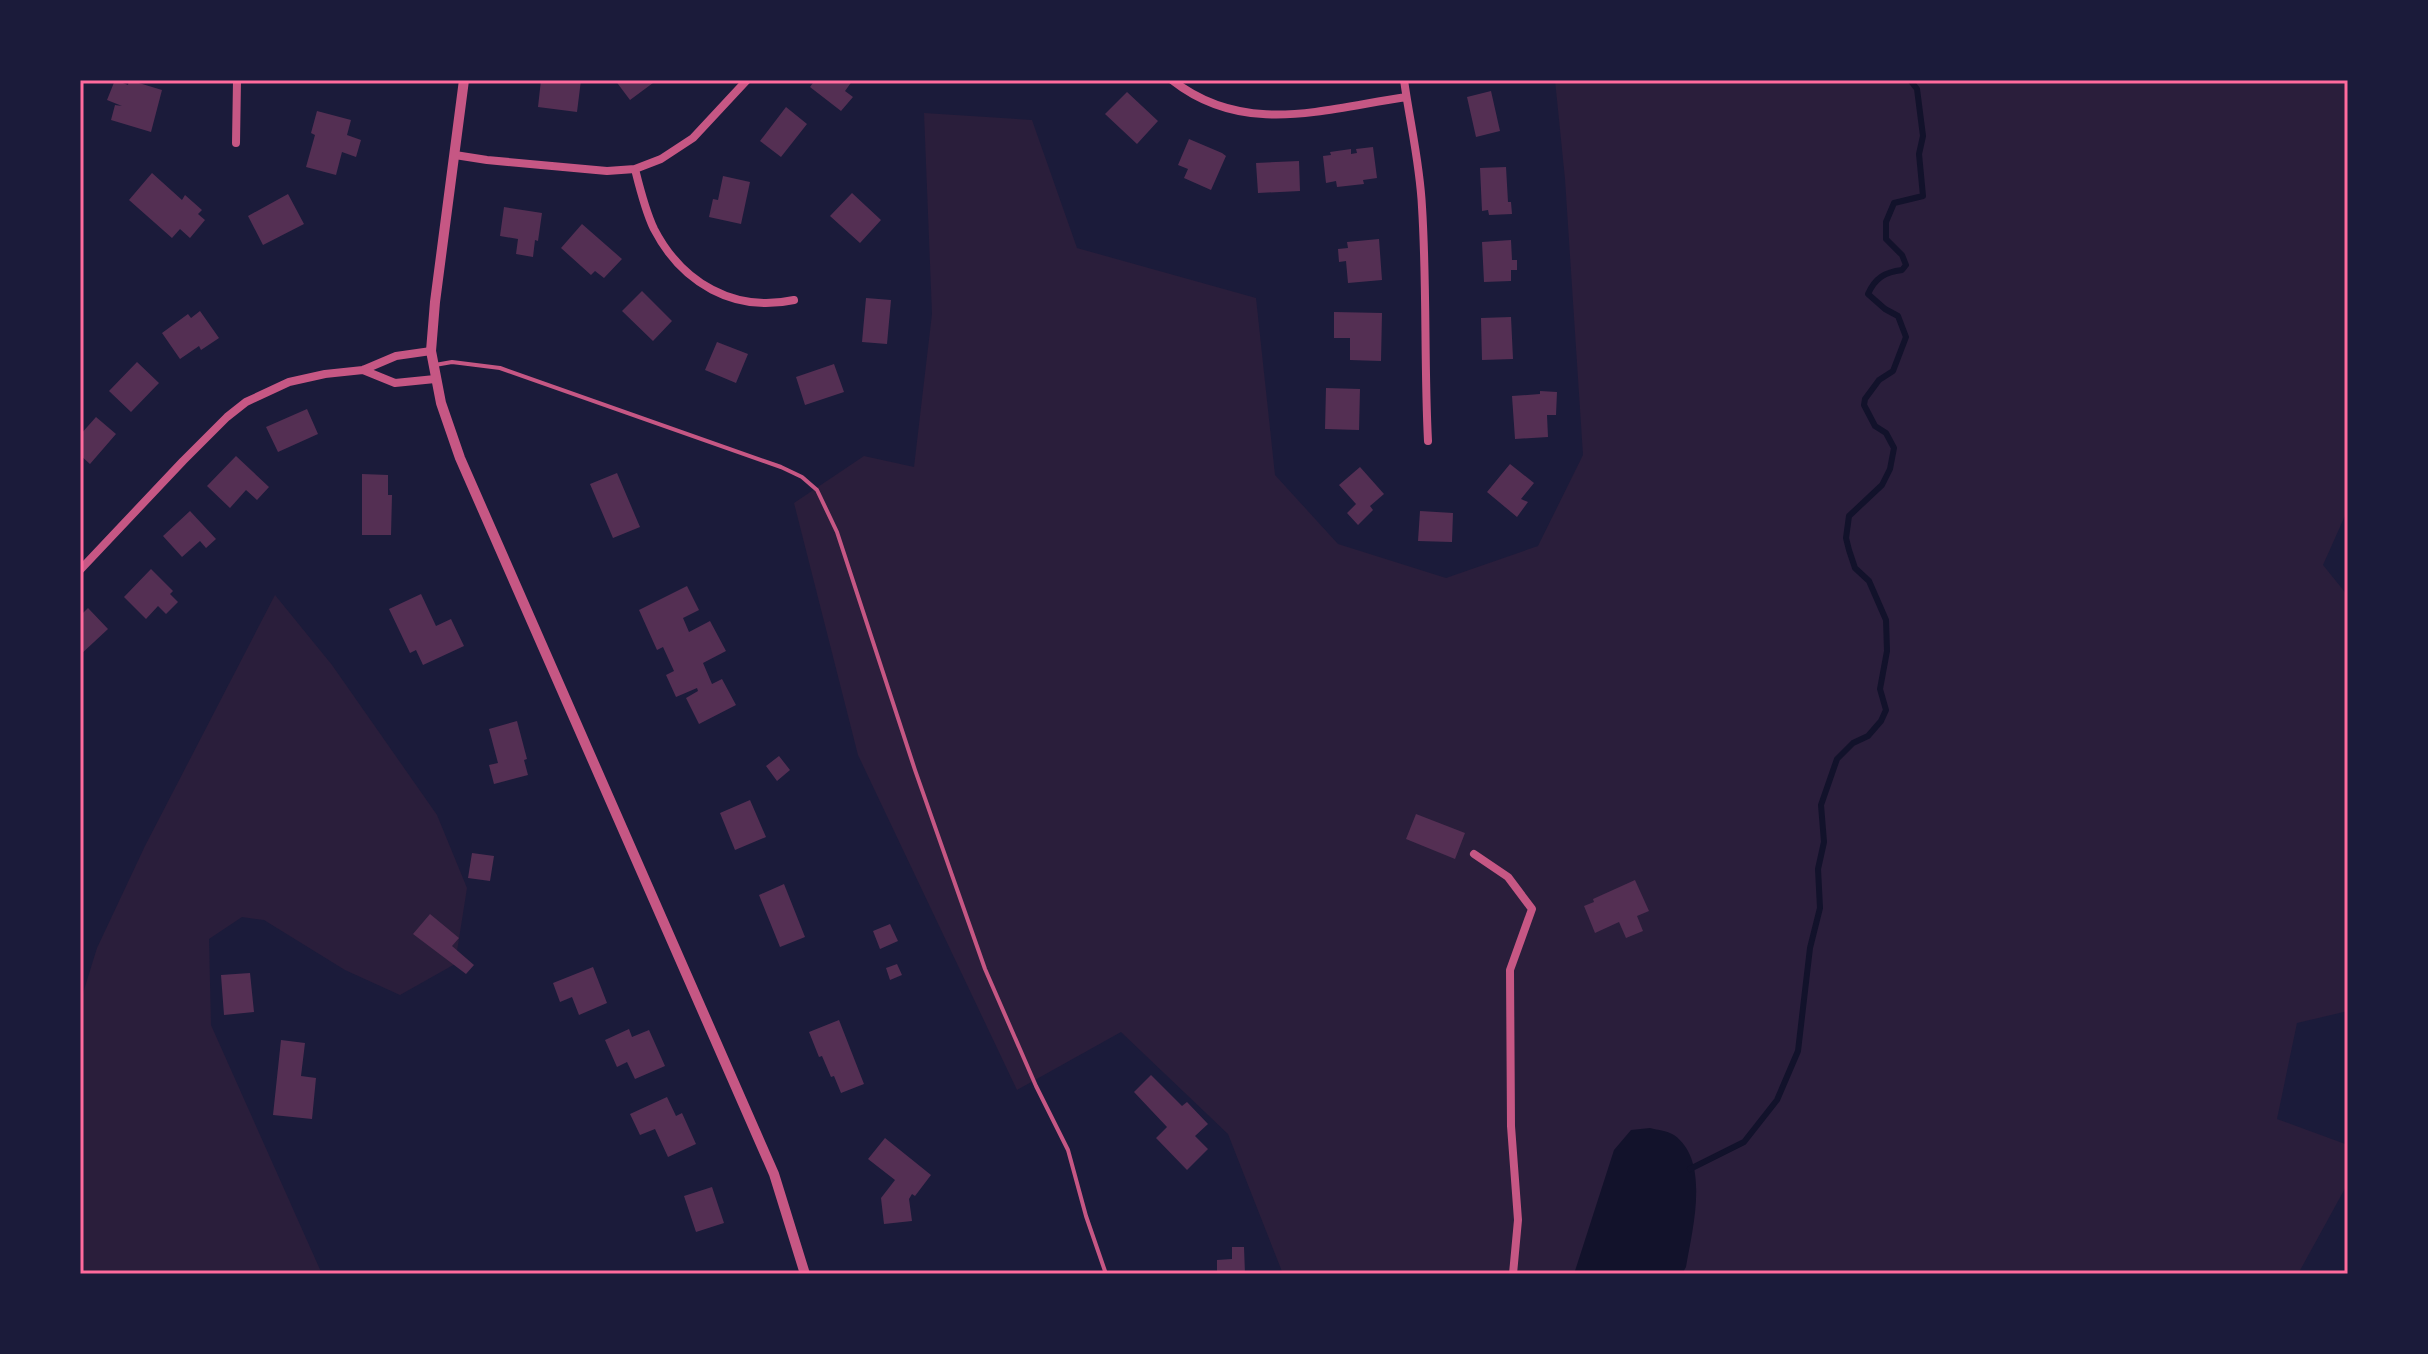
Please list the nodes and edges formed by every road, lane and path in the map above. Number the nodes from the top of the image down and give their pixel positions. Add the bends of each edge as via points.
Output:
1 (237, 80) edge
2 (464, 80) edge
3 (747, 80) edge
4 (1172, 80) edge
5 (1404, 80) edge
6 (1406, 97) junction
7 (236, 143) dead end
8 (455, 155) junction
9 (635, 169) junction
10 (794, 300) dead end
11 (431, 351) junction
12 (433, 365) junction
13 (363, 370) junction
14 (435, 379) junction
15 (1428, 441) dead end
16 (80, 570) edge
17 (1474, 854) dead end
18 (805, 1274) edge
19 (1106, 1274) edge
20 (1513, 1274) edge

1 - 7 street
2 - 8 street
3 - 9 street via 693,138
4 - 6 street via 1197,99 1253,115
5 - 6 street
6 - 15 street via 1423,210
8 - 9 street via 607,171
8 - 11 street
9 - 10 street via 654,228 691,275 738,300
11 - 12 street
11 - 13 street via 396,356
12 - 14 street
12 - 19 lane via 500,368 781,467 817,490 837,532 985,969 1068,1150
13 - 14 street via 395,383
13 - 16 street via 297,380 246,402
14 - 18 street via 460,458 774,1174
17 - 20 street via 1508,877 1532,909 1510,970 1518,1220

